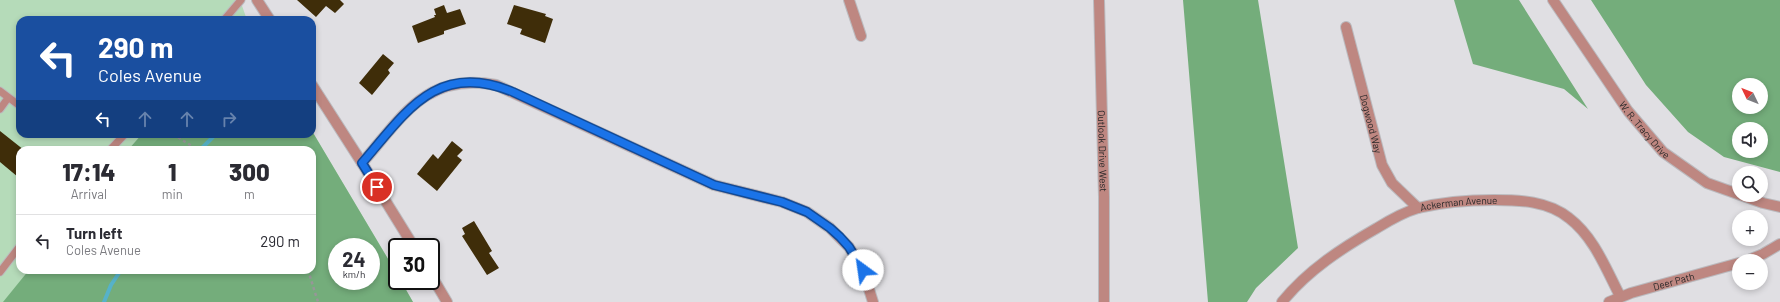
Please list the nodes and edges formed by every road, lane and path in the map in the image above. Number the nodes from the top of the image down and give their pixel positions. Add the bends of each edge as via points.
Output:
1 (241, 0) edge
2 (257, 0) edge
3 (849, 0) edge
4 (1099, 0) edge
5 (1552, 0) edge
6 (227, 16) edge
7 (267, 16) edge
8 (1346, 27) dead end
9 (861, 36) dead end
10 (0, 91) edge
11 (316, 91) edge
12 (8, 98) junction
13 (16, 103) edge
14 (0, 109) edge
15 (121, 138) edge
16 (180, 138) edge
17 (114, 146) edge
18 (192, 146) edge
19 (362, 163) junction
20 (1418, 208) junction
21 (1780, 208) edge
22 (408, 238) edge
23 (1780, 246) edge
24 (16, 251) edge
25 (1762, 254) edge
26 (1732, 265) edge
27 (0, 272) edge
28 (309, 274) edge
29 (440, 290) edge
30 (1620, 296) junction
31 (318, 302) edge
32 (447, 302) edge
33 (873, 302) edge
34 (1104, 302) edge
35 (1282, 302) edge
36 (1609, 302) edge

1 - 6 lane
2 - 7 street
3 - 9 street
4 - 34 street, Outlook Drive West
5 - 21 street, W. R. Tracy Drive via 1628,112 1664,152 1707,183
8 - 20 street, Dogwood Way via 1382,165 1392,183
10 - 12 lane
11 - 19 street
12 - 13 lane
12 - 14 lane
15 - 17 lane
16 - 18 path
19 - 22 street
19 - 33 street via 408,110 435,90 460,82 496,85 714,185 782,202 807,212 830,228 849,247 863,270
20 - 30 street, Ackerman Avenue via 1449,202 1505,200 1529,201 1555,209 1586,235
20 - 35 street, Ackerman Avenue via 1396,217 1344,247 1304,278
23 - 25 street
24 - 27 lane
26 - 30 street, Deer Path
28 - 31 path
29 - 32 street
30 - 36 street, Deer Path

